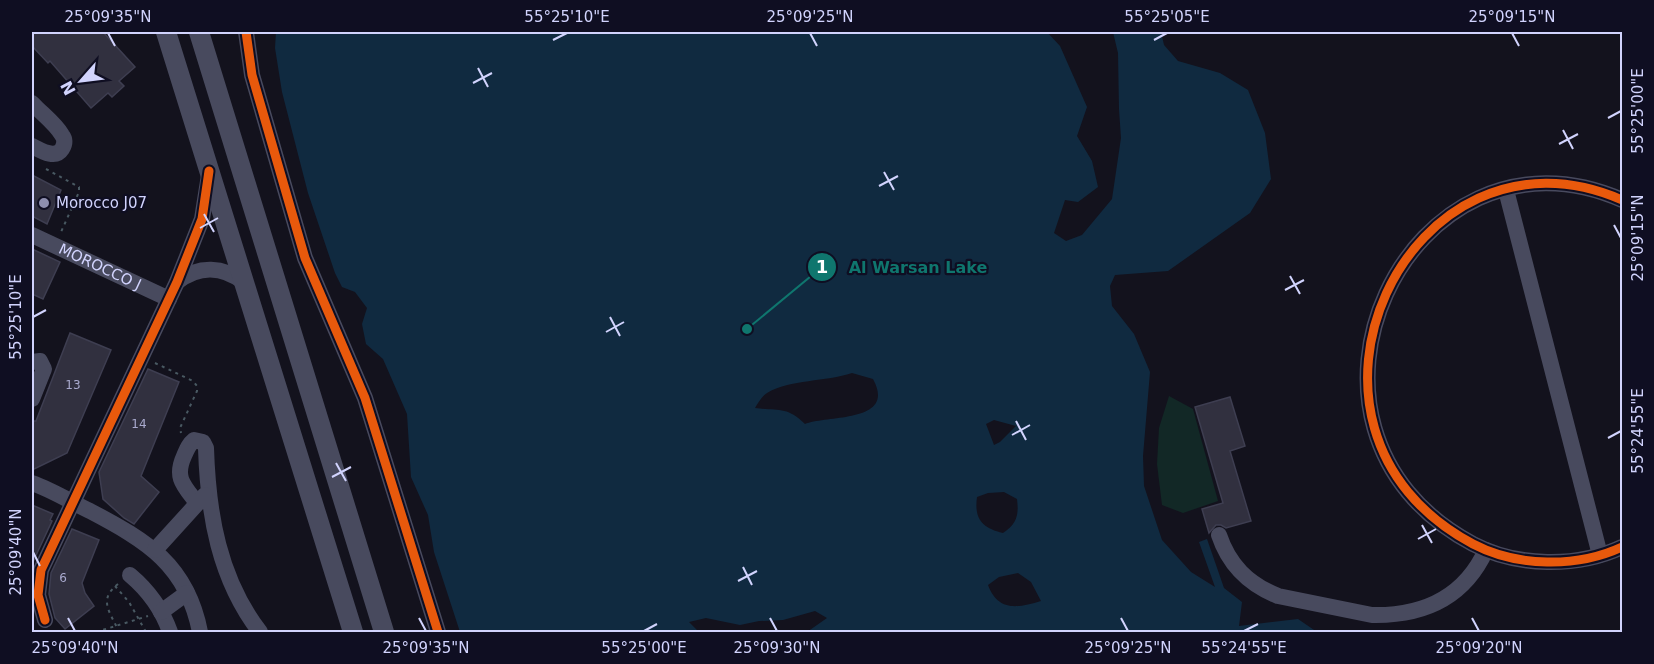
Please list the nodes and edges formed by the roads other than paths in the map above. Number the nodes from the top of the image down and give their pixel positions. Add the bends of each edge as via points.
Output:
1 (166, 32) edge
2 (199, 32) edge
3 (246, 32) edge
4 (32, 103) edge
5 (32, 146) edge
6 (209, 171) junction
7 (1506, 190) junction
8 (1623, 200) edge
9 (32, 234) edge
10 (177, 282) junction
11 (245, 284) junction
12 (169, 299) junction
13 (32, 362) edge
14 (32, 399) edge
15 (32, 483) edge
16 (203, 497) junction
17 (72, 503) junction
18 (1219, 535) dead end
19 (1623, 548) edge
20 (155, 550) junction
21 (1486, 550) junction
22 (1600, 555) junction
23 (36, 574) edge
24 (130, 575) road end
25 (187, 593) junction
26 (161, 612) junction
27 (43, 620) edge
28 (201, 632) edge
29 (170, 633) edge
30 (260, 633) edge
31 (352, 633) edge
32 (384, 633) edge
33 (438, 633) edge

1 - 6 street
2 - 32 street
3 - 33 street via 252,75 305,258 365,398
4 - 5 street via 65,141 59,152 51,154
6 - 10 street via 202,219
6 - 11 street
7 - 8 street via 1568,185
7 - 21 street via 1455,213 1411,253 1383,297 1367,359 1373,420 1397,474 1439,522
7 - 22 street
9 - 12 street, MOROCCO J
10 - 11 street via 193,272 211,269 229,273
10 - 12 street
11 - 31 street
12 - 17 street
13 - 14 street via 40,361 44,369
15 - 17 street
16 - 16 street via 206,448 204,442 194,440 179,469 181,481
16 - 20 street
16 - 30 street via 228,577
17 - 20 street
17 - 23 street
18 - 21 street via 1236,568 1266,591 1372,615 1416,611 1444,599 1473,573
19 - 22 street
20 - 25 street
21 - 22 street via 1535,561 1568,561
23 - 27 street
24 - 26 street
25 - 26 street
25 - 28 street
26 - 29 street

